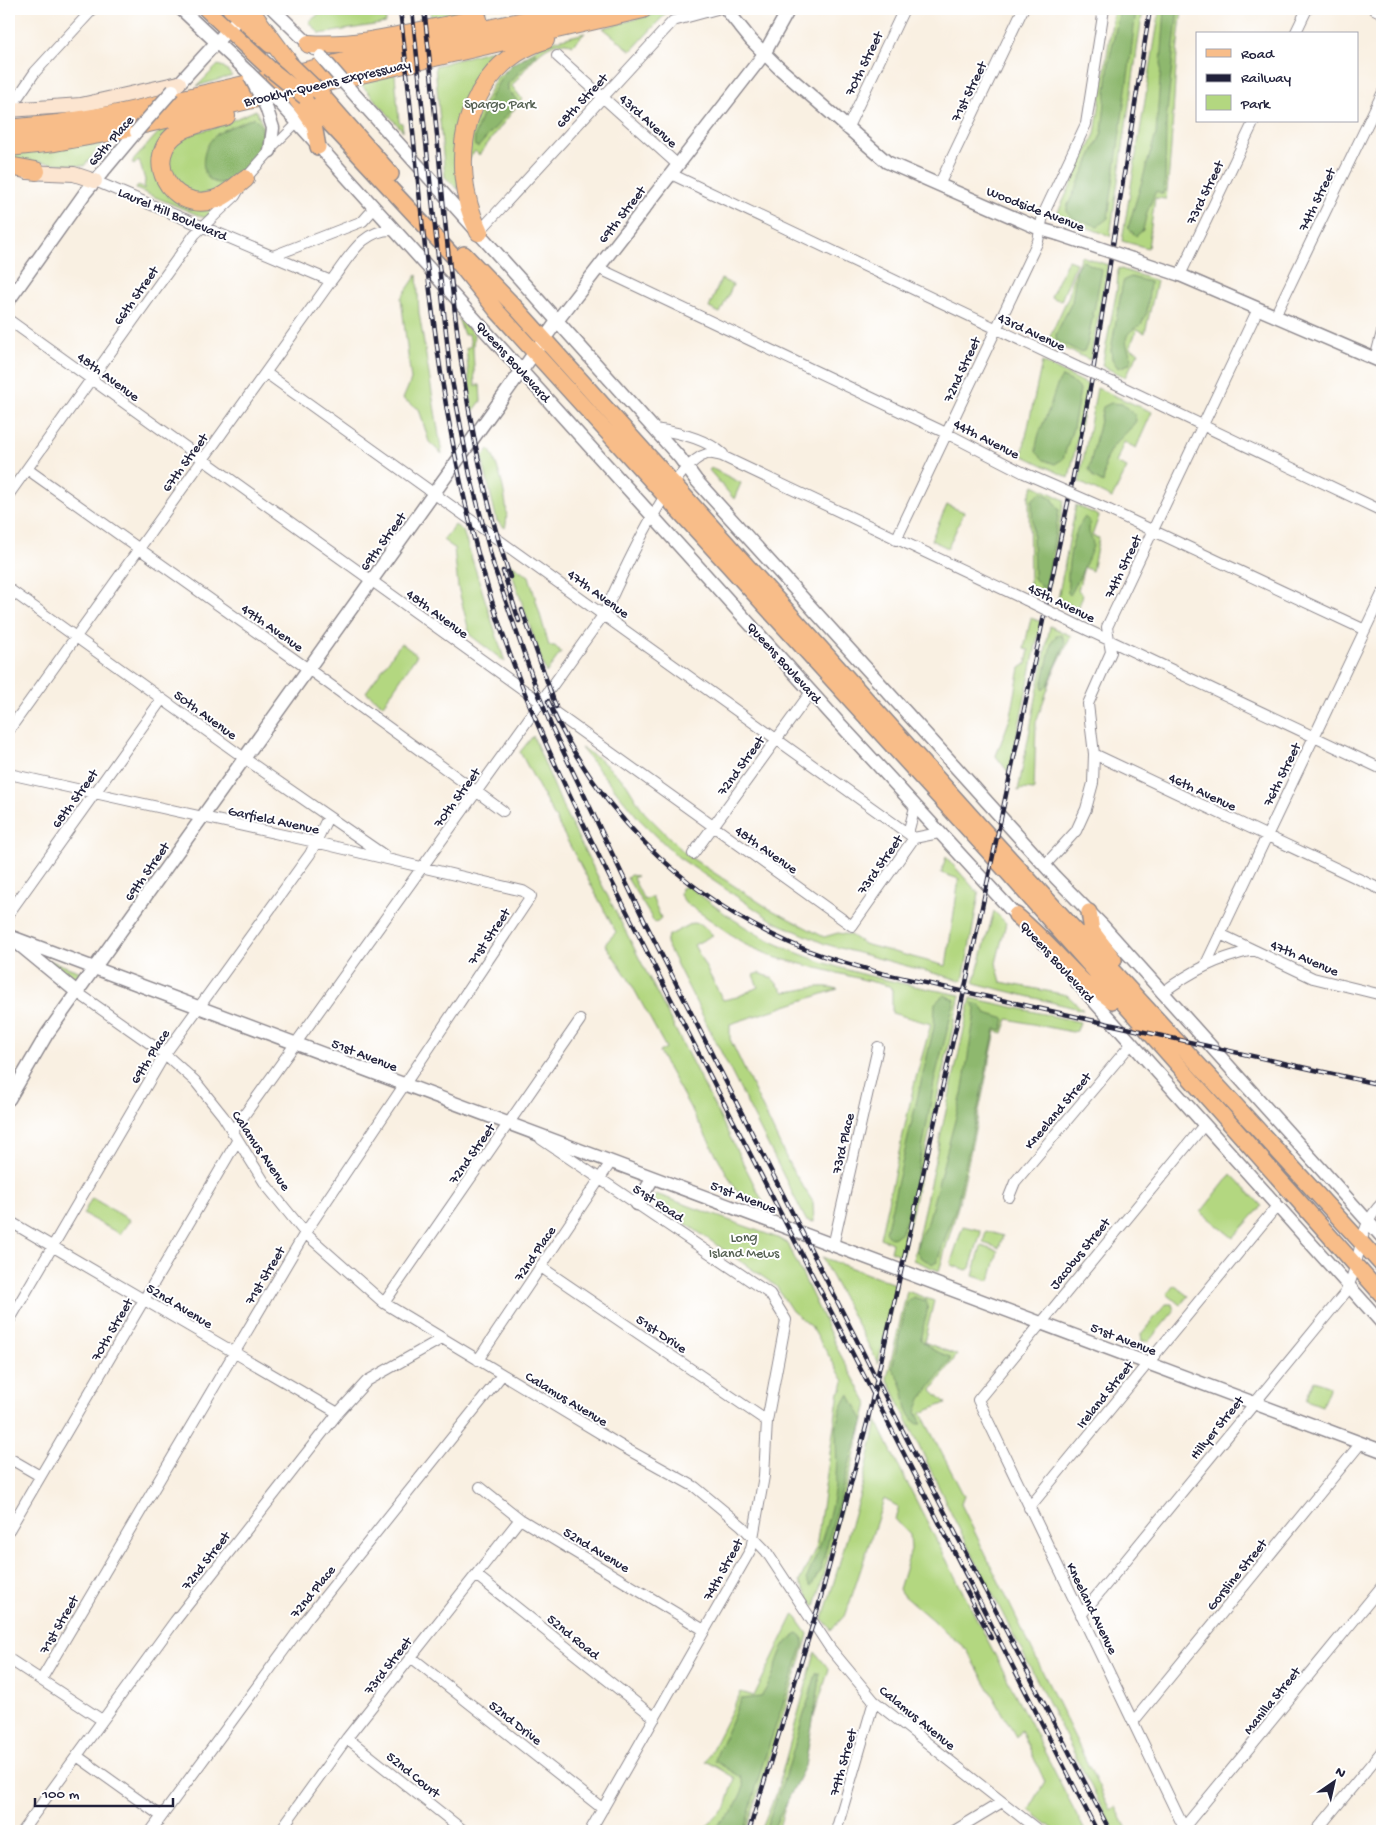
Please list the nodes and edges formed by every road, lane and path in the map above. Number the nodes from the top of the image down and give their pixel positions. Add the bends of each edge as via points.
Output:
1 (93, 9) edge
2 (181, 9) edge
3 (206, 9) edge
4 (273, 9) edge
5 (717, 9) edge
6 (726, 9) edge
7 (789, 9) edge
8 (904, 9) edge
9 (1023, 9) edge
10 (1104, 9) edge
11 (1307, 9) edge
12 (1374, 9) edge
13 (568, 10) edge
14 (636, 10) edge
15 (241, 11) edge
16 (1382, 13) edge
17 (228, 29) junction
18 (1296, 32) edge
19 (216, 42) junction
20 (315, 50) junction
21 (764, 54) junction
22 (557, 56) dead end
23 (290, 63) joint
24 (249, 73) junction
25 (176, 87) junction
26 (306, 94) junction
27 (1382, 94) edge
28 (602, 97) junction
29 (9, 110) edge
30 (1254, 122) edge
31 (297, 123) junction
32 (14, 128) edge
33 (847, 129) junction
34 (9, 147) edge
35 (318, 147) junction
36 (270, 151) junction
37 (9, 166) edge
38 (674, 169) junction
39 (36, 171) junction
40 (9, 173) edge
41 (245, 179) junction
42 (95, 181) junction
43 (939, 185) junction
44 (372, 206) junction
45 (204, 226) junction
46 (1040, 229) junction
47 (395, 230) junction
48 (479, 232) junction
49 (273, 256) junction
50 (598, 268) junction
51 (1180, 275) junction
52 (331, 281) junction
53 (9, 300) edge
54 (1258, 309) junction
55 (1275, 316) junction
56 (9, 320) edge
57 (558, 321) junction
58 (995, 329) junction
59 (1382, 332) edge
60 (544, 340) junction
61 (535, 352) junction
62 (1380, 357) edge
63 (522, 370) junction
64 (266, 373) junction
65 (90, 381) junction
66 (1203, 427) junction
67 (654, 430) junction
68 (946, 433) junction
69 (203, 460) junction
70 (730, 460) junction
71 (27, 469) junction
72 (688, 469) junction
73 (675, 484) junction
74 (435, 493) junction
75 (9, 494) edge
76 (665, 497) junction
77 (1382, 511) edge
78 (653, 514) junction
79 (1154, 531) junction
80 (896, 540) junction
81 (139, 549) junction
82 (372, 582) junction
83 (9, 588) edge
84 (1382, 594) edge
85 (604, 614) junction
86 (1365, 630) junction
87 (76, 637) junction
88 (1109, 640) junction
89 (309, 670) junction
90 (811, 692) junction
91 (162, 699) junction
92 (541, 703) junction
93 (9, 730) edge
94 (1314, 737) junction
95 (776, 739) junction
96 (1094, 754) junction
97 (244, 759) junction
98 (1382, 769) edge
99 (9, 774) edge
100 (477, 791) junction
101 (94, 793) junction
102 (915, 807) junction
103 (503, 811) dead end
104 (202, 817) junction
105 (328, 817) junction
106 (712, 827) junction
107 (939, 833) junction
108 (911, 835) junction
109 (1266, 836) junction
110 (315, 842) junction
111 (693, 854) dead end
112 (389, 859) junction
113 (1045, 865) junction
114 (422, 866) junction
115 (1382, 890) edge
116 (531, 896) joint
117 (1089, 912) junction
118 (9, 913) edge
119 (1016, 916) junction
120 (852, 926) joint
121 (1220, 934) junction
122 (9, 936) edge
123 (1253, 950) junction
124 (1205, 966) junction
125 (96, 968) junction
126 (78, 993) junction
127 (1162, 993) junction
128 (1382, 995) edge
129 (199, 1007) junction
130 (580, 1020) dead end
131 (1147, 1032) junction
132 (1132, 1043) junction
133 (296, 1044) junction
134 (878, 1047) dead end
135 (1187, 1050) junction
136 (165, 1054) junction
137 (406, 1085) junction
138 (10, 1092) edge
139 (508, 1124) junction
140 (1204, 1125) junction
141 (533, 1133) junction
142 (234, 1136) junction
143 (611, 1162) junction
144 (653, 1178) junction
145 (600, 1180) junction
146 (1009, 1197) dead end
147 (1382, 1203) edge
148 (637, 1204) junction
149 (1277, 1206) junction
150 (1368, 1220) junction
151 (9, 1221) edge
152 (305, 1233) junction
153 (1382, 1237) edge
154 (833, 1246) junction
155 (52, 1247) junction
156 (1358, 1252) junction
157 (1382, 1265) edge
158 (541, 1267) junction
159 (1349, 1286) junction
160 (770, 1294) joint
161 (1382, 1294) edge
162 (144, 1300) junction
163 (384, 1303) junction
164 (9, 1320) edge
165 (1040, 1323) junction
166 (1382, 1323) edge
167 (441, 1339) junction
168 (234, 1352) junction
169 (478, 1360) junction
170 (1148, 1363) junction
171 (502, 1375) junction
172 (978, 1400) joint
173 (1254, 1403) junction
174 (338, 1413) junction
175 (767, 1421) junction
176 (1361, 1444) junction
177 (1382, 1451) edge
178 (9, 1458) edge
179 (40, 1476) junction
180 (480, 1486) dead end
181 (1029, 1508) junction
182 (520, 1519) junction
183 (9, 1530) edge
184 (754, 1538) junction
185 (476, 1575) junction
186 (1382, 1586) edge
187 (1080, 1614) junction
188 (704, 1630) junction
189 (411, 1657) junction
190 (9, 1659) edge
191 (40, 1680) junction
192 (874, 1701) junction
193 (655, 1718) junction
194 (102, 1720) junction
195 (1133, 1722) junction
196 (347, 1738) junction
197 (1382, 1751) edge
198 (77, 1756) junction
199 (1002, 1802) junction
200 (603, 1809) junction
201 (161, 1816) junction
202 (282, 1828) edge
203 (1182, 1830) edge
204 (22, 1831) edge
205 (150, 1831) edge
206 (294, 1831) edge
207 (464, 1831) edge
208 (590, 1831) edge
209 (836, 1831) edge
210 (954, 1831) edge
211 (1039, 1831) edge
212 (1316, 1831) edge

1 - 29 street via 35,72
2 - 19 street, Queens Boulevard
3 - 17 main road
4 - 20 street
5 - 28 street, 68th Street via 674,21
6 - 21 street, Woodside Avenue
7 - 21 street, 69th Street
8 - 33 street, 70th Street
9 - 43 street, 71st Street
10 - 46 street, 72nd Street via 1086,124 1043,215
11 - 18 street
12 - 16 street
13 - 20 highway via 522,12
13 - 32 highway, Brooklyn-Queens Expressway via 122,113
14 - 26 highway, Brooklyn-Queens Expressway
14 - 48 highway via 586,31 524,49 503,63 485,85 467,123 461,154 467,207
15 - 17 street, 65th Place
15 - 23 highway
17 - 19 street, 65th Place
17 - 26 main road, bridge via 269,68
19 - 24 street, Queens Boulevard
19 - 25 street, 65th Place
20 - 48 street, bridge
21 - 33 street, Woodside Avenue
21 - 38 street, 69th Street
22 - 28 street, 43rd Avenue
23 - 26 main road, Queens Boulevard, bridge
24 - 31 street, Queens Boulevard, bridge
24 - 36 street, bridge via 273,128
25 - 29 main road via 81,105
25 - 42 street, 65th Place, bridge
26 - 34 highway, Brooklyn-Queens Expressway via 105,133
26 - 35 main road
26 - 41 highway via 185,129 170,139 162,155 163,174 168,186 179,196 192,201 207,202 220,198
26 - 60 main road, Queens Boulevard
26 - 61 main road, Queens Boulevard
27 - 55 street, 74th Street
28 - 38 street, 43rd Avenue
28 - 48 street, 68th Street
30 - 51 street, 73rd Street
31 - 35 street, Queens Boulevard
31 - 36 street, 66th Street
33 - 43 street, Woodside Avenue via 887,162
35 - 44 street, Queens Boulevard
36 - 41 street, 66th Street
37 - 39 highway
38 - 50 street, 69th Street
38 - 58 street, 43rd Avenue
39 - 40 main road, Laurel Hill Boulevard
39 - 42 main road, Laurel Hill Boulevard via 74,174
41 - 45 street, 66th Street via 235,196
42 - 45 street, Laurel Hill Boulevard
42 - 53 street, 65th Place
43 - 46 street, Woodside Avenue
44 - 47 street, Queens Boulevard
44 - 49 street via 369,216 360,223
45 - 49 street, Laurel Hill Boulevard
45 - 65 street, 66th Street via 195,234
46 - 51 street, Woodside Avenue, bridge
46 - 58 street, 72nd Street via 1038,241
47 - 52 street, 67th Street via 376,232 365,238
47 - 63 street, Queens Boulevard
48 - 57 street
49 - 52 street, Laurel Hill Boulevard
50 - 57 street, 69th Street
50 - 68 street, 44th Avenue
51 - 54 street, Woodside Avenue
52 - 64 street, 67th Street
54 - 55 street, Woodside Avenue
54 - 66 street, 74th Street
55 - 62 street, Woodside Avenue
56 - 65 street, 48th Avenue
57 - 60 street, 69th Street
57 - 67 street
58 - 66 street, 43rd Avenue, bridge
58 - 68 street, 72nd Street
59 - 62 street
60 - 61 street, 69th Street
60 - 73 main road, Queens Boulevard
61 - 63 street, 69th Street
61 - 76 main road, Queens Boulevard
63 - 74 street, 69th Street
63 - 78 street, Queens Boulevard
64 - 69 street, 67th Street
64 - 74 street, 47th Avenue
65 - 69 street, 48th Avenue
65 - 71 street, 66th Street
66 - 77 street, 43rd Avenue
66 - 79 street, 74th Street
67 - 70 street, 45th Avenue via 670,431 705,443
67 - 72 street
68 - 79 street, 44th Avenue, bridge via 1024,473
68 - 80 street, 72nd Street
69 - 81 street, 67th Street
69 - 82 street, 48th Avenue
70 - 72 street, 45th Avenue via 706,454
70 - 80 street, 45th Avenue
71 - 75 street, 66th Street
71 - 81 street, 49th Avenue
72 - 73 street, 70th Street
72 - 113 street
73 - 76 street, 70th Street
73 - 135 main road, Queens Boulevard via 979,825
74 - 82 street, 69th Street
74 - 85 street, 47th Avenue
76 - 78 street, 70th Street
76 - 131 main road, Queens Boulevard via 1125,1003
78 - 85 street, 70th Street
78 - 90 street, Queens Boulevard
79 - 86 street, 44th Avenue
79 - 88 street, 74th Street via 1107,627
80 - 88 street, 45th Avenue, bridge
81 - 87 street, 67th Street
81 - 89 street, 49th Avenue
82 - 89 street, 69th Street
82 - 92 street, 48th Avenue
83 - 87 street, 50th Avenue
84 - 86 street, 76th Street
85 - 92 street, 70th Street
85 - 95 street, 47th Avenue
86 - 94 street, 76th Street
87 - 91 street, 50th Avenue
87 - 93 street, 67th Street
88 - 94 street, 45th Avenue
88 - 96 street, 74th Street via 1111,652 1088,704
89 - 97 street, 69th Street
89 - 100 street, 49th Avenue
90 - 95 street, 72nd Street
90 - 102 street, Queens Boulevard
91 - 97 street, 50th Avenue
91 - 101 street, 68th Street
92 - 100 street, 70th Street
92 - 106 street, 48th Avenue
94 - 98 street, 45th Avenue
94 - 109 street, 76th Street
95 - 106 street, 72nd Street
95 - 108 street, 47th Avenue
96 - 109 street, 46th Avenue
96 - 113 street, 74th Street via 1093,783 1086,809 1076,831
97 - 104 street, 69th Street
97 - 105 street, 50th Avenue
99 - 101 street, Garfield Avenue
100 - 103 street, 49th Avenue
100 - 114 street, 70th Street
101 - 104 street, Garfield Avenue
101 - 118 street, 68th Street
102 - 107 street, Queens Boulevard
102 - 108 street, 73rd Street
104 - 110 street, Garfield Avenue
104 - 125 street, 69th Street
105 - 110 street, 69th Place
105 - 112 street, 50th Avenue
106 - 111 street, 72nd Street
106 - 120 street, 48th Avenue
107 - 108 street, 73rd Street
107 - 119 street, Queens Boulevard
108 - 120 street, 73rd Street
109 - 115 street, 46th Avenue
109 - 121 street, 76th Street
110 - 112 street, Garfield Avenue
110 - 129 street, 69th Place via 310,854
112 - 114 street, Garfield Avenue
113 - 117 street
114 - 116 street, Garfield Avenue via 523,891
114 - 133 street, 70th Street
116 - 137 street, 71st Street
117 - 127 street
117 - 135 main road via 1090,927 1095,935
119 - 131 main road via 1040,935 1081,978 1101,991
119 - 132 street, Queens Boulevard
121 - 123 street, 47th Avenue
121 - 124 street, 76th Street
122 - 125 street, 51st Avenue
122 - 126 street
123 - 124 street via 1223,957
123 - 128 street, 47th Avenue via 1319,980
124 - 127 street
125 - 126 street, 69th Street
125 - 129 street, 51st Avenue
126 - 136 street, Calamus Avenue
126 - 138 street, 69th Street
127 - 150 street
129 - 133 street, 51st Avenue
129 - 136 street, 69th Place
130 - 139 street, 72nd Street
131 - 156 main road, Queens Boulevard
132 - 140 street, Queens Boulevard
132 - 146 street, Kneeland Street via 1015,1182
133 - 137 street, 51st Avenue
133 - 142 street, 70th Street
134 - 154 street, 73rd Place
135 - 156 main road, Queens Boulevard
136 - 142 street, Calamus Avenue via 204,1092
136 - 155 street, 69th Place
137 - 139 street, 51st Avenue
137 - 152 street, 71st Street
139 - 141 street, 51st Avenue
139 - 163 street, 72nd Street
140 - 149 street, Queens Boulevard
140 - 165 street, Jacobus Street
141 - 143 street, 51st Avenue
141 - 145 street, 51st Road
142 - 152 street, Calamus Avenue via 266,1185
142 - 162 street, 70th Street
143 - 144 street, 51st Avenue
143 - 145 street, 72nd Place
144 - 148 street
144 - 154 street, 51st Avenue
145 - 148 street, 51st Road
145 - 158 street, 72nd Place
147 - 150 street
148 - 160 street, 51st Road
149 - 159 street, Queens Boulevard
149 - 170 street, Ireland Street
150 - 153 street
150 - 156 street, Hillyer Street
151 - 155 street, 52nd Avenue
152 - 163 street, Calamus Avenue
152 - 168 street, 71st Street
154 - 165 street, 51st Avenue
155 - 162 street, 52nd Avenue
155 - 164 street, 69th Place
156 - 157 main road, Queens Boulevard
156 - 159 street, Hillyer Street
156 - 161 main road, Queens Boulevard
158 - 169 street, 72nd Place
158 - 175 street, 51st Drive
159 - 166 street, Queens Boulevard
159 - 173 street, Hillyer Street
160 - 175 street, 74th Street via 786,1320
162 - 168 street, 52nd Avenue
162 - 179 street, 70th Street
163 - 167 street, Calamus Avenue
165 - 170 street, 51st Avenue
165 - 172 street, Jacobus Street
167 - 169 street, Calamus Avenue
167 - 174 street, 72nd Street via 367,1381
168 - 174 street, 52nd Avenue
168 - 191 street, 71st Street
169 - 171 street, Calamus Avenue
170 - 173 street, 51st Avenue
170 - 181 street, Ireland Street
171 - 184 street, Calamus Avenue via 694,1487
171 - 201 street, 72nd Place via 306,1620
172 - 181 street, Kneeland Avenue
173 - 176 street, 51st Avenue
173 - 187 street, Hillyer Street
174 - 194 street, 72nd Street via 174,1621
175 - 184 street, 74th Street via 764,1476
176 - 177 street, 51st Avenue
176 - 195 street, Gorsline Street
178 - 179 street
179 - 183 street, 70th Street
180 - 182 street, 52nd Avenue
181 - 187 street, Kneeland Avenue
182 - 185 street, 73rd Street
182 - 188 street, 52nd Avenue
184 - 188 street, 74th Street
184 - 192 street, Calamus Avenue via 830,1648
185 - 189 street, 73rd Street
185 - 193 street, 52nd Road
186 - 203 street, Manilla Street
187 - 195 street, Kneeland Avenue
188 - 193 street, 74th Street
189 - 196 street, 73rd Street
189 - 200 street, 52nd Drive
190 - 191 street
191 - 194 street
192 - 199 street, Calamus Avenue
192 - 209 street, 79th Street
193 - 200 street, 74th Street
194 - 198 street, 72nd Street
195 - 203 street, Kneeland Avenue
196 - 202 street, 73rd Street
196 - 207 street, 52nd Court
197 - 212 street
198 - 201 street
198 - 204 street, 72nd Street
199 - 210 street
199 - 211 street, Calamus Avenue
200 - 208 street, 74th Street
201 - 205 street, 72nd Place
202 - 206 street

